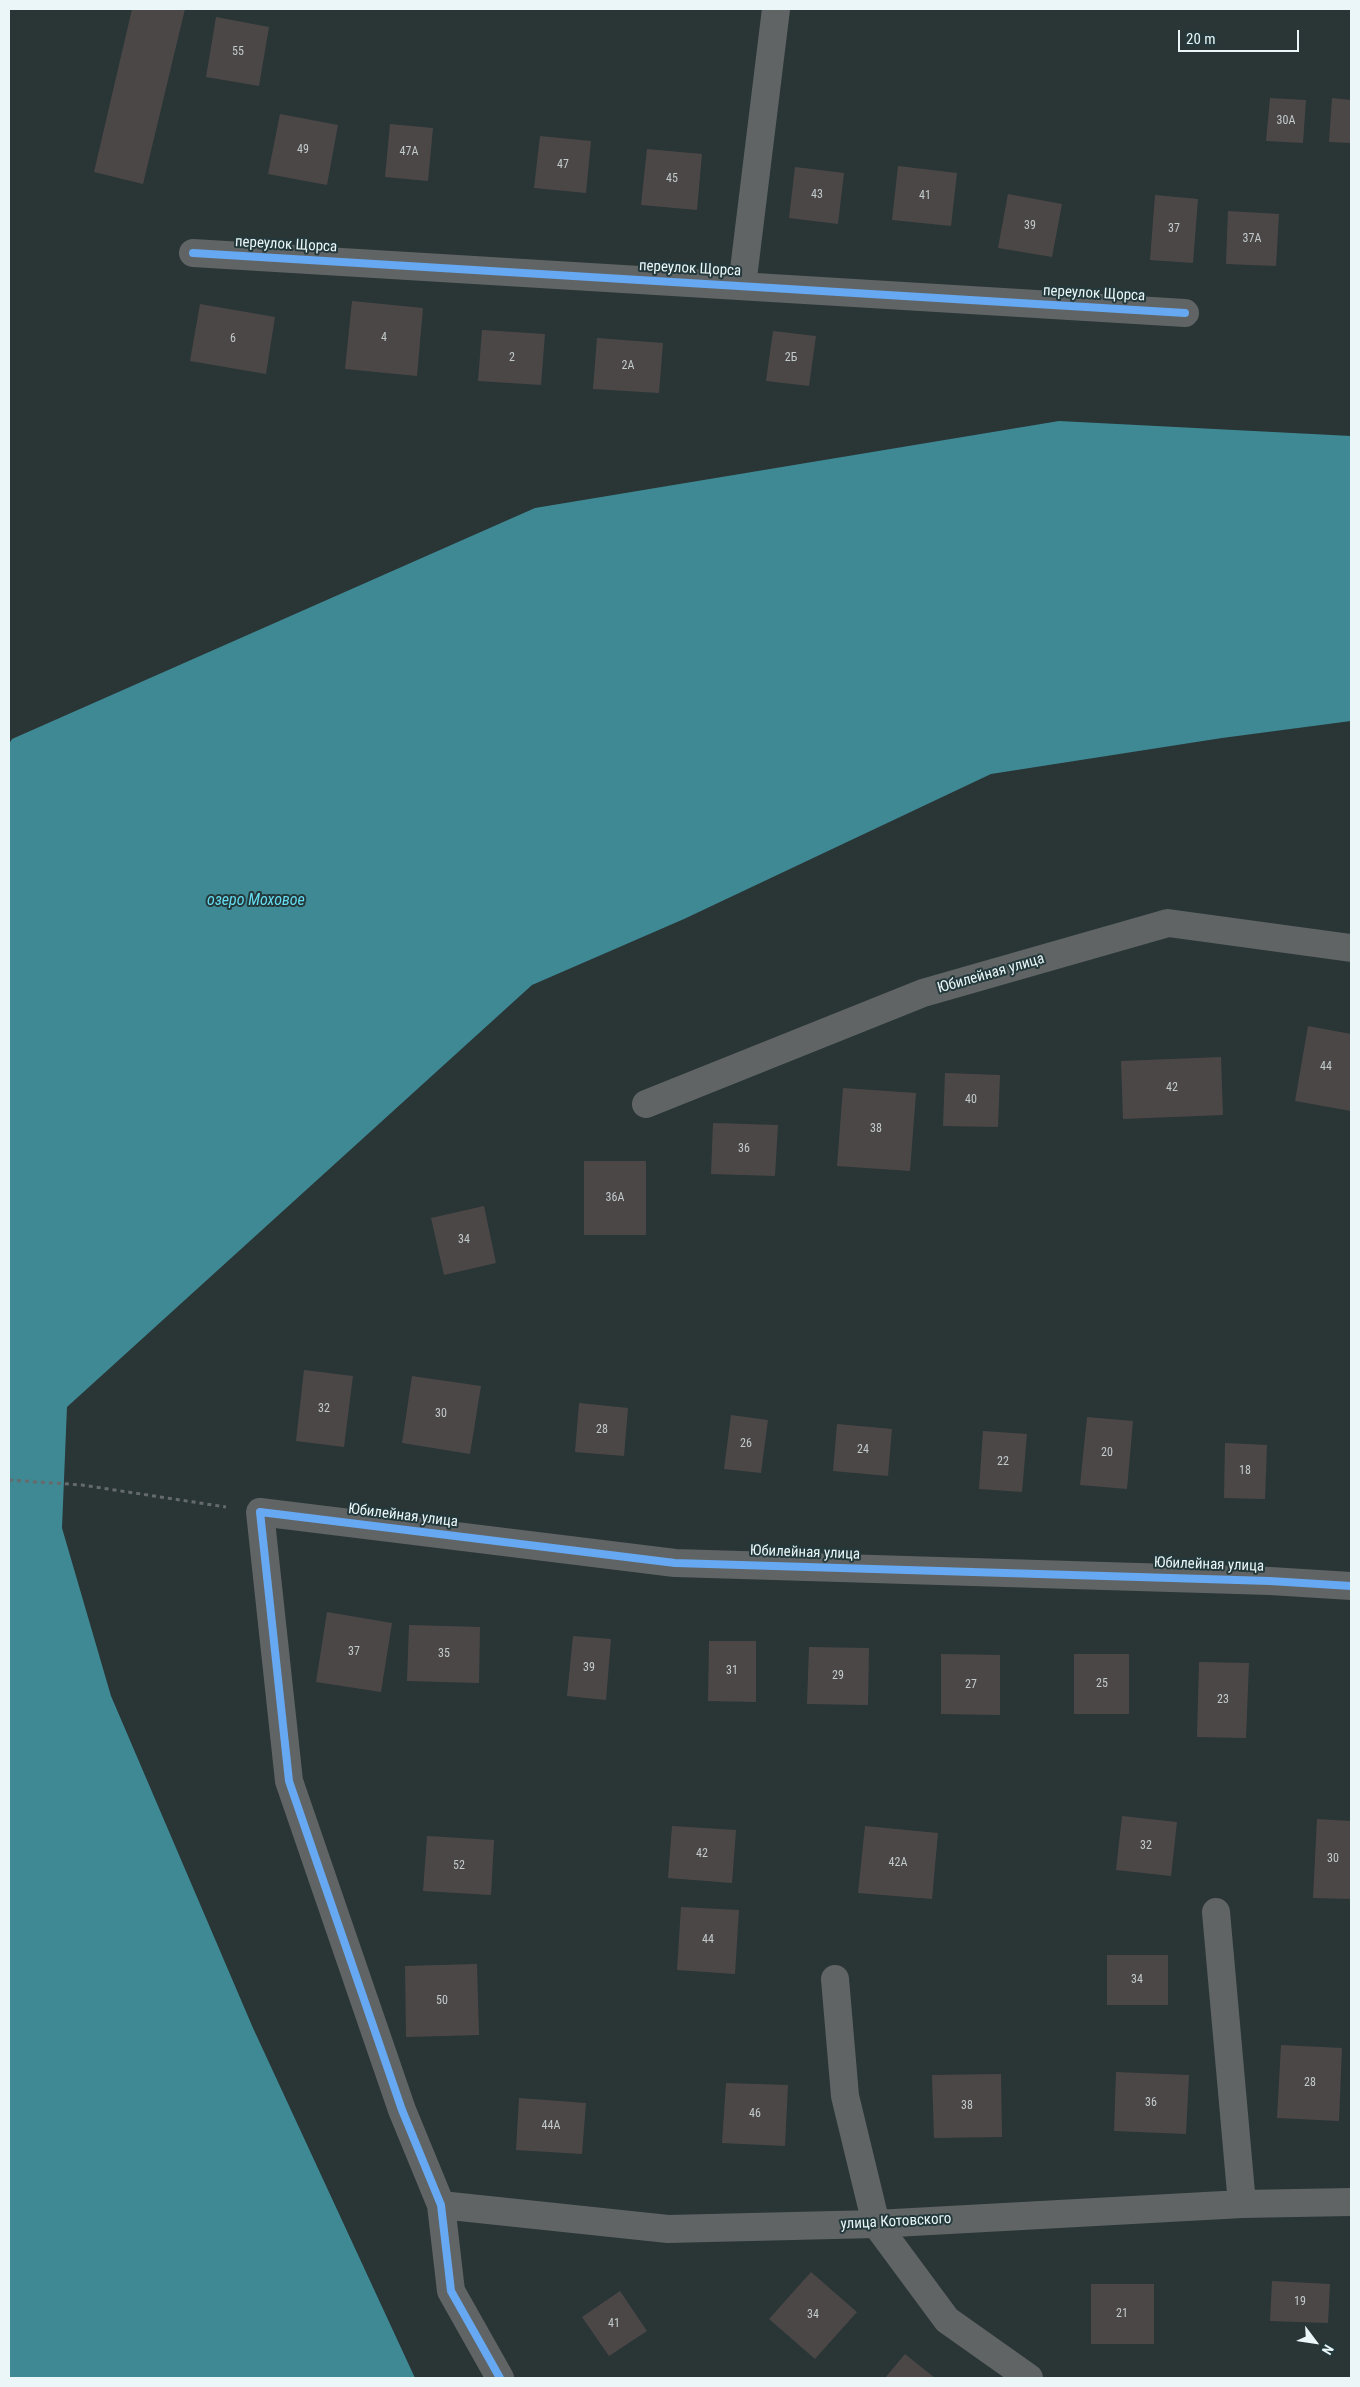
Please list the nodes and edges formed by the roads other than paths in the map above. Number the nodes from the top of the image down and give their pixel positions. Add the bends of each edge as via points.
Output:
1 (776, 9) edge
2 (193, 253) dead end
3 (742, 286) junction
4 (1185, 313) dead end
5 (1351, 948) edge
6 (646, 1104) dead end
7 (1351, 1586) edge
8 (1216, 1912) dead end
9 (835, 1979) dead end
10 (1351, 2202) edge
11 (1242, 2204) junction
12 (441, 2205) junction
13 (876, 2224) junction
14 (500, 2378) edge
15 (1029, 2378) edge

1 - 3 street
2 - 3 street, переулок Щорса
3 - 4 street, переулок Щорса
5 - 6 street, Юбилейная улица via 1168,923 923,993
7 - 12 street, Юбилейная улица via 675,1563 260,1512 289,1781 402,2110
8 - 11 street
9 - 13 street via 845,2096
10 - 11 street, улица Котовского
11 - 13 street, улица Котовского
12 - 13 street, улица Котовского via 668,2229
12 - 14 street via 451,2291
13 - 15 street via 947,2320

